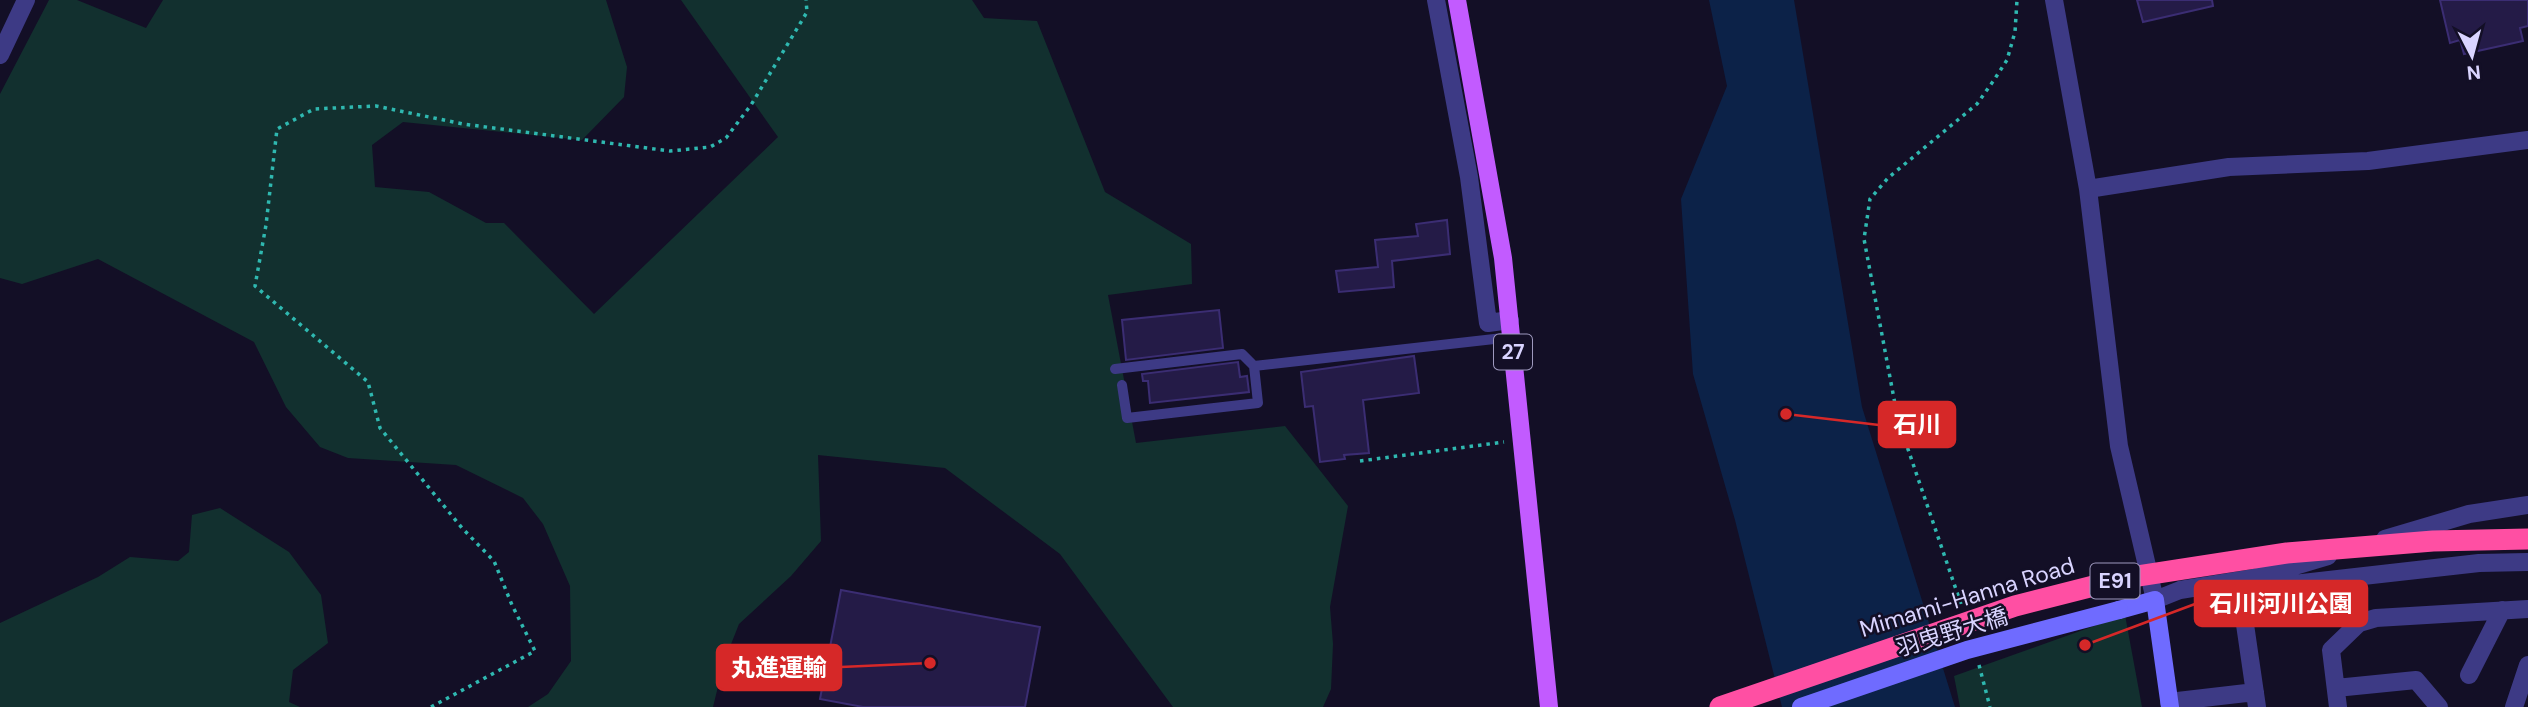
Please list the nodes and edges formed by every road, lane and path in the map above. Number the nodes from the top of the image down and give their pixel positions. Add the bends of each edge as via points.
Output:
1 (26, 0) edge
2 (806, 0) edge
3 (1436, 0) edge
4 (1457, 0) edge
5 (2017, 0) edge
6 (2054, 0) edge
7 (0, 55) edge
8 (2528, 140) edge
9 (2088, 189) junction
10 (1511, 329) junction
11 (1254, 366) junction
12 (1115, 369) dead end
13 (1122, 385) dead end
14 (1523, 439) junction
15 (1360, 461) dead end
16 (2528, 505) edge
17 (2528, 539) edge
18 (2528, 550) edge
19 (2528, 562) edge
20 (1957, 590) dead end
21 (2240, 590) junction
22 (2155, 600) junction
23 (2528, 609) edge
24 (2502, 610) junction
25 (2528, 665) edge
26 (2469, 675) dead end
27 (2336, 688) junction
28 (2256, 699) edge
29 (2170, 704) edge
30 (430, 707) edge
31 (1549, 707) edge
32 (1720, 707) edge
33 (1757, 707) edge
34 (1801, 707) edge
35 (2338, 707) edge
36 (2439, 707) edge
37 (2514, 707) edge

1 - 7 street
2 - 30 path via 807,12 751,105 726,138 710,147 657,150 463,124 376,106 314,109 277,130 255,286 368,382 380,428 494,561 535,651
3 - 10 street via 1469,177 1488,323
4 - 10 main road, 27 via 1503,258
5 - 20 path via 2007,60 1977,104 1888,178 1870,199 1864,239 1898,420
6 - 9 street
8 - 9 street via 2368,161 2229,167
9 - 22 street via 2119,446
10 - 11 lane
10 - 14 main road, 27
11 - 12 lane via 1242,354
11 - 13 lane via 1258,403 1127,418
14 - 15 path
14 - 31 main road, 27
16 - 22 street via 2469,514 2253,578 2180,590
17 - 32 highway, Mimami-Hanna Road / E91, bridge via 2433,541 2287,553 2124,578 2015,606
18 - 33 highway, Mimami-Hanna Road / E91 via 2432,551 2290,564 2126,589 2023,616
19 - 21 street via 2479,562
21 - 22 street
21 - 28 street
22 - 29 street
22 - 34 street, 羽曳野大橋, bridge via 1968,650
23 - 24 street
24 - 26 street
24 - 27 street via 2376,618 2360,623 2331,650
25 - 37 street
27 - 35 street
27 - 36 street via 2416,680
28 - 29 street

